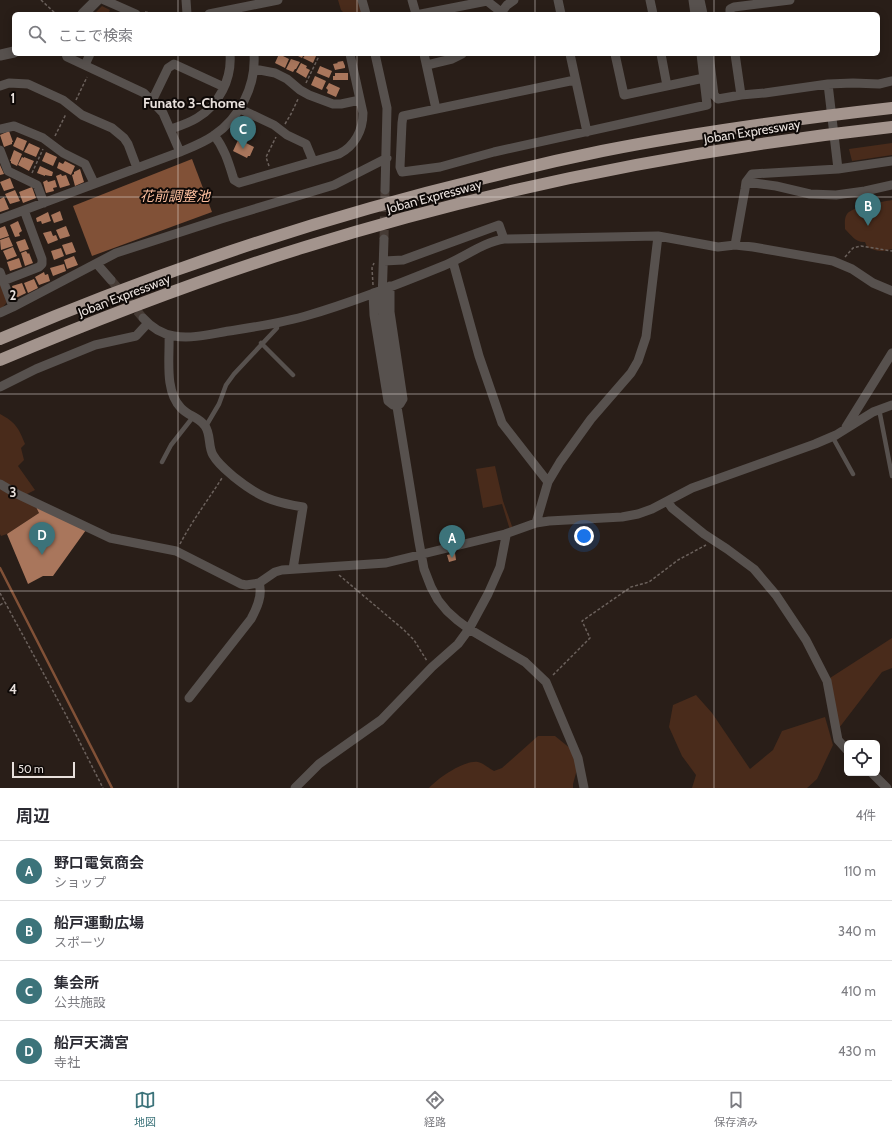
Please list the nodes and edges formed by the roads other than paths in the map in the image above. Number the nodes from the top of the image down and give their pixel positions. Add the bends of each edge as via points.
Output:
1 (97, 0) edge
2 (104, 0) edge
3 (186, 0) edge
4 (278, 0) edge
5 (362, 0) edge
6 (412, 0) edge
7 (514, 0) edge
8 (558, 0) edge
9 (650, 0) edge
10 (692, 0) edge
11 (700, 0) edge
12 (790, 0) edge
13 (770, 1) edge
14 (246, 11) edge
15 (85, 12) edge
16 (131, 12) edge
17 (187, 12) edge
18 (234, 12) edge
19 (365, 12) edge
20 (415, 12) edge
21 (432, 12) edge
22 (500, 12) edge
23 (502, 12) edge
24 (561, 12) edge
25 (653, 12) edge
26 (695, 12) edge
27 (703, 12) edge
28 (730, 12) edge
29 (12, 52) edge
30 (0, 55) edge
31 (67, 56) edge
32 (90, 56) edge
33 (230, 56) edge
34 (254, 56) edge
35 (350, 56) edge
36 (375, 56) edge
37 (425, 56) edge
38 (458, 56) edge
39 (570, 56) edge
40 (615, 56) edge
41 (661, 56) edge
42 (700, 56) edge
43 (709, 56) edge
44 (735, 56) edge
45 (427, 65) junction
46 (88, 66) junction
47 (254, 69) junction
48 (704, 78) junction
49 (576, 80) junction
50 (892, 81) edge
51 (0, 86) edge
52 (667, 86) junction
53 (224, 87) junction
54 (828, 88) junction
55 (741, 95) junction
56 (360, 100) junction
57 (152, 101) junction
58 (436, 108) junction
59 (892, 108) edge
60 (240, 109) junction
61 (892, 127) edge
62 (0, 129) edge
63 (171, 129) junction
64 (587, 132) junction
65 (214, 135) junction
66 (0, 150) edge
67 (180, 152) junction
68 (387, 158) junction
69 (313, 161) junction
70 (892, 161) edge
71 (838, 165) junction
72 (137, 168) junction
73 (746, 182) junction
74 (94, 183) junction
75 (892, 185) edge
76 (385, 190) tunnel mouth
77 (44, 202) junction
78 (24, 210) junction
79 (0, 219) edge
80 (658, 236) junction
81 (384, 239) tunnel mouth
82 (504, 239) junction
83 (735, 246) junction
84 (384, 261) junction
85 (453, 262) junction
86 (97, 264) junction
87 (2, 280) edge
88 (111, 280) tunnel mouth
89 (390, 286) junction
90 (892, 291) edge
91 (373, 293) junction
92 (13, 307) junction
93 (0, 313) edge
94 (276, 323) junction
95 (170, 335) junction
96 (0, 339) edge
97 (262, 343) junction
98 (892, 353) edge
99 (0, 360) edge
100 (293, 375) dead end
101 (0, 387) edge
102 (396, 405) junction
103 (892, 405) edge
104 (879, 410) junction
105 (193, 417) junction
106 (206, 426) junction
107 (846, 429) junction
108 (832, 436) junction
109 (162, 462) dead end
110 (853, 474) dead end
111 (892, 476) edge
112 (548, 482) junction
113 (0, 484) edge
114 (668, 502) junction
115 (536, 523) junction
116 (505, 534) junction
117 (422, 555) junction
118 (293, 569) junction
119 (259, 584) junction
120 (469, 629) junction
121 (189, 698) dead end
122 (844, 747) edge
123 (875, 776) edge
124 (295, 788) edge
125 (584, 788) edge
126 (887, 788) edge

1 - 15 street
2 - 16 street
3 - 17 street
4 - 14 street
5 - 19 street
6 - 20 street
7 - 23 street
8 - 24 street
9 - 25 street
10 - 26 street
11 - 27 street
12 - 13 street
13 - 28 street via 734,7
14 - 18 street
21 - 22 street via 488,1
29 - 30 street
31 - 46 street
32 - 46 street
33 - 53 street via 229,72
34 - 47 street
35 - 56 street
36 - 68 street via 387,108
37 - 45 street
38 - 45 street
39 - 49 street
40 - 52 street via 624,95
41 - 52 street
42 - 48 street
43 - 55 street via 714,95 718,99
44 - 55 street
45 - 58 street
46 - 57 street via 140,91
47 - 56 street via 275,73 309,95 333,104
47 - 60 street via 251,84
48 - 52 street
48 - 64 street via 707,105
49 - 58 street
49 - 64 street
50 - 54 street via 879,84 853,82
51 - 72 street via 10,83 28,84 63,100 82,114 112,128 128,144
53 - 57 street via 172,64
53 - 63 street via 217,100 204,113
54 - 55 street
54 - 71 street
56 - 69 street via 363,121 352,145 339,154
57 - 63 street via 163,113
58 - 64 street via 403,116 400,167 402,172 440,167 494,152
59 - 96 highway, Joban Expressway via 725,129 602,151 381,204 212,257 110,294
60 - 65 street via 230,122
60 - 69 street via 306,144
61 - 99 highway, Joban Expressway via 658,160 534,185 445,207 304,247 212,277 119,311
62 - 74 street via 14,126 48,141 63,153 85,164
63 - 67 street
65 - 67 street
65 - 69 street via 226,155 234,180 239,183
66 - 77 street via 8,171 37,185
67 - 72 street
68 - 76 street
68 - 86 street via 334,185 175,233 116,253
70 - 71 street
71 - 73 street via 752,174
72 - 74 street
73 - 75 street via 810,194 836,195
73 - 83 street
74 - 77 street
77 - 78 street
78 - 79 street
78 - 87 street via 42,264
80 - 82 street
80 - 83 street via 712,246
80 - 112 street via 646,337 638,361 631,374 591,419
81 - 84 street
82 - 84 street via 499,225 403,260
82 - 85 street via 496,240
83 - 90 street via 833,261
84 - 102 street via 383,312
85 - 89 street
85 - 112 street via 479,356 502,423
86 - 88 street
86 - 92 street
87 - 92 street
89 - 91 street
89 - 102 street via 390,312 403,399
91 - 94 street via 308,316
91 - 102 street via 374,315 388,400 393,406
92 - 93 street
94 - 95 street via 200,335
94 - 97 lane via 277,328
95 - 101 street via 146,320 136,336 95,345
95 - 105 street via 172,395 181,409
97 - 100 lane
97 - 106 lane via 226,385 219,404
98 - 107 street
102 - 117 street
103 - 104 street
104 - 107 street
104 - 111 lane
105 - 106 street
105 - 109 lane via 171,445
106 - 118 street via 212,454 227,471 255,493 269,500 303,507
107 - 108 street
108 - 110 lane
108 - 114 street via 800,451 692,488
112 - 115 street
113 - 119 street via 110,538 176,551 235,582 246,585
114 - 115 street via 646,512 622,517
114 - 122 street via 672,508 754,570 776,595 806,640 827,681 838,740
115 - 116 street
116 - 117 street
116 - 120 street via 500,567
117 - 118 street via 386,564
117 - 120 street via 424,569 438,600
118 - 119 street via 275,572
119 - 121 street via 261,594 251,619
120 - 124 street via 458,644 381,720 319,764
120 - 125 street via 525,662 546,682 578,758
123 - 126 street

